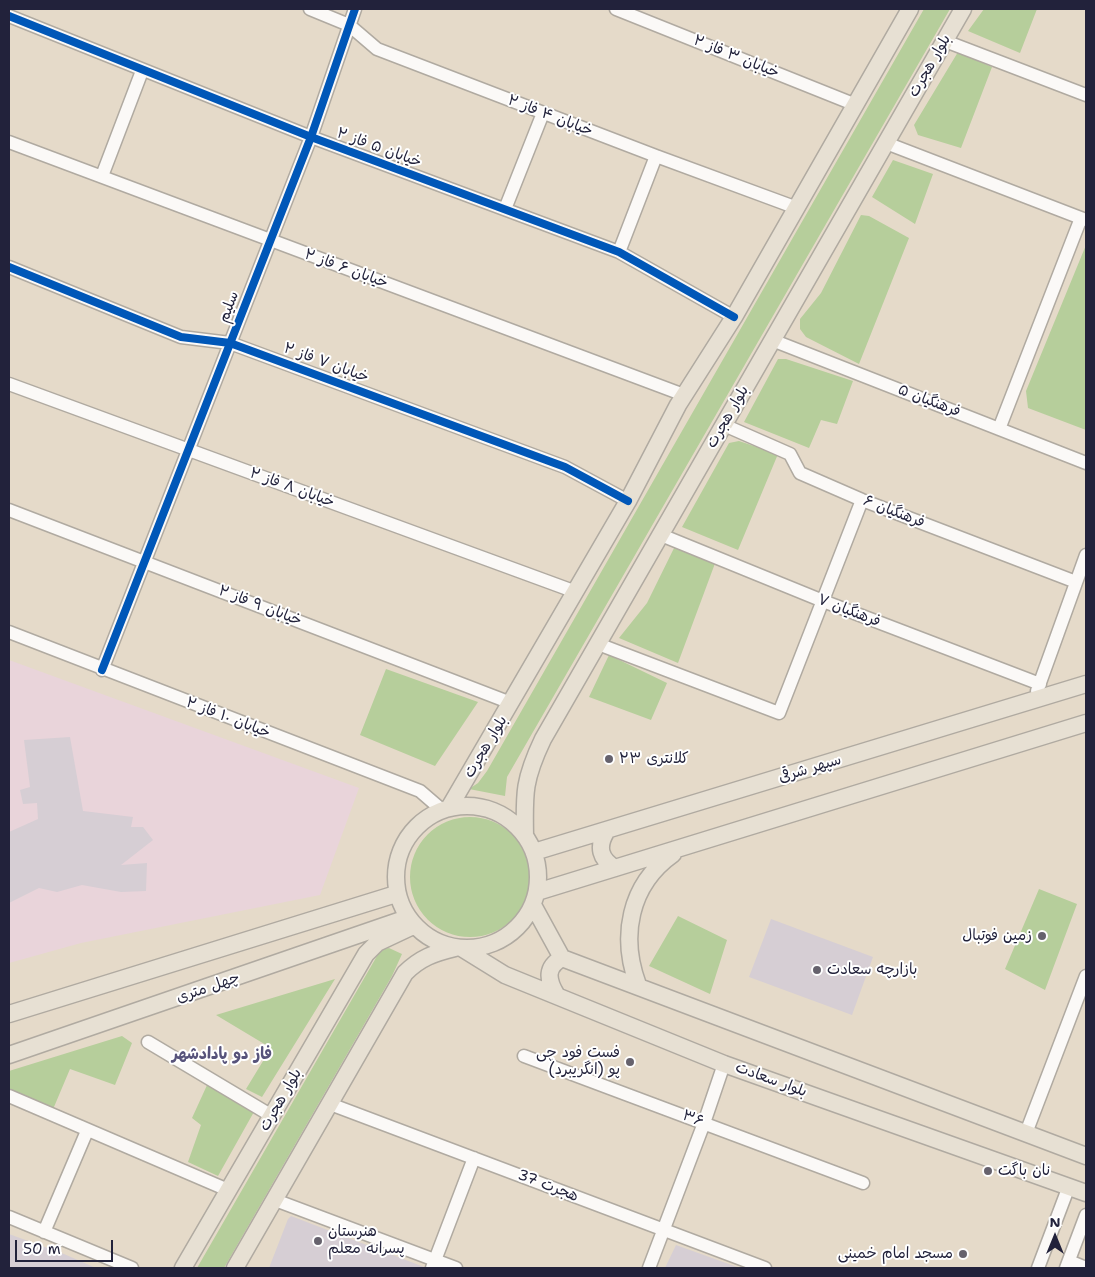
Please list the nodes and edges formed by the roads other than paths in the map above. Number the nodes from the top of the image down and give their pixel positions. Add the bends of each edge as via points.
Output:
1 (310, 9) edge
2 (355, 9) edge
3 (616, 9) edge
4 (910, 9) edge
5 (963, 9) edge
6 (9, 16) edge
7 (349, 25) junction
8 (945, 41) junction
9 (142, 71) junction
10 (1086, 95) edge
11 (856, 105) junction
12 (543, 114) junction
13 (311, 137) junction
14 (9, 142) edge
15 (886, 143) junction
16 (656, 156) junction
17 (102, 176) junction
18 (797, 208) junction
19 (506, 209) junction
20 (1083, 219) edge
21 (270, 240) junction
22 (619, 252) junction
23 (9, 267) edge
24 (734, 317) junction
25 (772, 340) junction
26 (230, 343) junction
27 (9, 384) edge
28 (684, 395) junction
29 (724, 425) junction
30 (999, 429) junction
31 (187, 449) junction
32 (1086, 463) edge
33 (862, 500) junction
34 (628, 501) junction
35 (9, 510) edge
36 (660, 535) junction
37 (1086, 555) edge
38 (143, 561) junction
39 (1076, 582) junction
40 (576, 592) junction
41 (823, 601) junction
42 (9, 632) edge
43 (598, 644) junction
44 (102, 670) junction
45 (1086, 684) edge
46 (1037, 692) junction
47 (511, 703) junction
48 (1086, 723) edge
49 (446, 809) junction
50 (606, 832) junction
51 (525, 836) junction
52 (679, 849) junction
53 (534, 852) junction
54 (615, 868) junction
55 (396, 894) junction
56 (535, 898) junction
57 (410, 922) junction
58 (459, 949) junction
59 (562, 958) junction
60 (1086, 976) edge
61 (638, 985) junction
62 (556, 994) junction
63 (9, 1014) edge
64 (148, 1042) dead end
65 (9, 1055) edge
66 (524, 1056) dead end
67 (724, 1064) junction
68 (9, 1096) edge
69 (330, 1104) junction
70 (272, 1116) junction
71 (704, 1123) junction
72 (87, 1131) junction
73 (1026, 1133) junction
74 (1086, 1156) edge
75 (474, 1158) junction
76 (863, 1183) dead end
77 (1069, 1186) junction
78 (228, 1190) junction
79 (1086, 1193) edge
80 (275, 1200) junction
81 (1086, 1215) edge
82 (9, 1217) edge
83 (664, 1230) junction
84 (44, 1232) junction
85 (433, 1264) edge
86 (1068, 1265) edge
87 (132, 1268) edge
88 (183, 1268) edge
89 (236, 1268) edge
90 (456, 1268) edge
91 (649, 1268) edge
92 (765, 1268) edge
93 (1038, 1268) edge
94 (1086, 1268) edge

1 - 7 street, خیابان ۴ فاز ۲
2 - 7 street, سلیم
3 - 11 street, خیابان ۳ فاز ۲
4 - 11 main road, بلوار هجرت
5 - 8 main road, بلوار هجرت
6 - 9 street, خیابان ۵ فاز ۲
7 - 12 street, خیابان ۴ فاز ۲ via 377,49
7 - 13 street, سلیم
8 - 10 street
8 - 15 main road, بلوار هجرت
9 - 13 street, خیابان ۵ فاز ۲
9 - 17 street
11 - 18 main road, بلوار هجرت
12 - 16 street, خیابان ۴ فاز ۲
12 - 19 street
13 - 19 street, خیابان ۵ فاز ۲
13 - 21 street, سلیم
14 - 17 street, خیابان ۶ فاز ۲
15 - 20 street
15 - 25 main road, بلوار هجرت
16 - 18 street, خیابان ۴ فاز ۲
16 - 22 street
17 - 21 street, خیابان ۶ فاز ۲
18 - 24 main road, بلوار هجرت
19 - 22 street, خیابان ۵ فاز ۲
20 - 30 street
21 - 26 street, سلیم
21 - 28 street, خیابان ۶ فاز ۲
22 - 24 street, خیابان ۵ فاز ۲
23 - 26 street, خیابان ۷ فاز ۲ via 181,337
24 - 28 main road, بلوار هجرت
25 - 29 main road, بلوار هجرت
25 - 30 street, فرهنگیان ۵
26 - 31 street, سلیم
26 - 34 street, خیابان ۷ فاز ۲ via 565,467
27 - 31 street, خیابان ۸ فاز ۲
28 - 34 main road, بلوار هجرت
29 - 33 street, فرهنگیان ۶ via 790,454 800,473
29 - 36 main road, بلوار هجرت
30 - 32 street, فرهنگیان ۵
31 - 38 street, سلیم
31 - 40 street, خیابان ۸ فاز ۲
33 - 39 street, فرهنگیان ۶
33 - 41 street
34 - 40 main road, بلوار هجرت
35 - 38 street, خیابان ۹ فاز ۲
36 - 41 street, فرهنگیان ۷
36 - 43 main road, بلوار هجرت
37 - 39 street
38 - 44 street, سلیم
38 - 47 street, خیابان ۹ فاز ۲
39 - 46 street
40 - 47 main road, بلوار هجرت
41 - 43 street via 779,713
41 - 46 street, فرهنگیان ۷
42 - 44 street, خیابان ۱۰ فاز ۲
43 - 51 main road, بلوار هجرت via 530,766 524,792
44 - 49 street, خیابان ۱۰ فاز ۲ via 420,790
45 - 46 main road, سپهر شرقی
46 - 50 main road, سپهر شرقی
47 - 49 main road, بلوار هجرت
48 - 52 main road
49 - 51 main road via 466,806 491,810 514,823
49 - 55 main road via 424,820 409,834 396,866
50 - 53 main road, سپهر شرقی
50 - 54 main road via 600,848 608,864
51 - 53 main road
52 - 54 main road
52 - 61 main road via 653,872 639,894 630,918 629,952
53 - 56 main road via 538,872
54 - 56 main road
55 - 57 main road
55 - 63 main road
56 - 58 main road via 524,920 512,933 481,948
56 - 59 main road
57 - 58 main road via 432,940
57 - 65 main road, چهل متری
57 - 70 main road, بلوار هجرت via 376,943 366,954
58 - 62 main road, بلوار سعادت via 505,975
58 - 69 main road via 434,953 405,972
59 - 61 main road
59 - 62 main road via 554,963 548,982
60 - 73 street
61 - 73 main road
62 - 67 main road, بلوار سعادت
64 - 70 street
66 - 71 street, ۳۶
67 - 71 street
67 - 77 main road, بلوار سعادت
68 - 72 street
69 - 75 street, هجرت 37
69 - 80 main road
70 - 78 main road, بلوار هجرت
71 - 76 street, ۳۶
71 - 83 street
72 - 78 street
72 - 84 street
73 - 74 main road
75 - 83 street, هجرت 37
75 - 85 street
77 - 79 main road, بلوار سعادت
77 - 93 street
78 - 88 main road, بلوار هجرت
80 - 85 street
80 - 89 main road
81 - 86 street
82 - 84 street
83 - 91 street
83 - 92 street, هجرت 37
84 - 87 street
85 - 90 street
86 - 94 street

